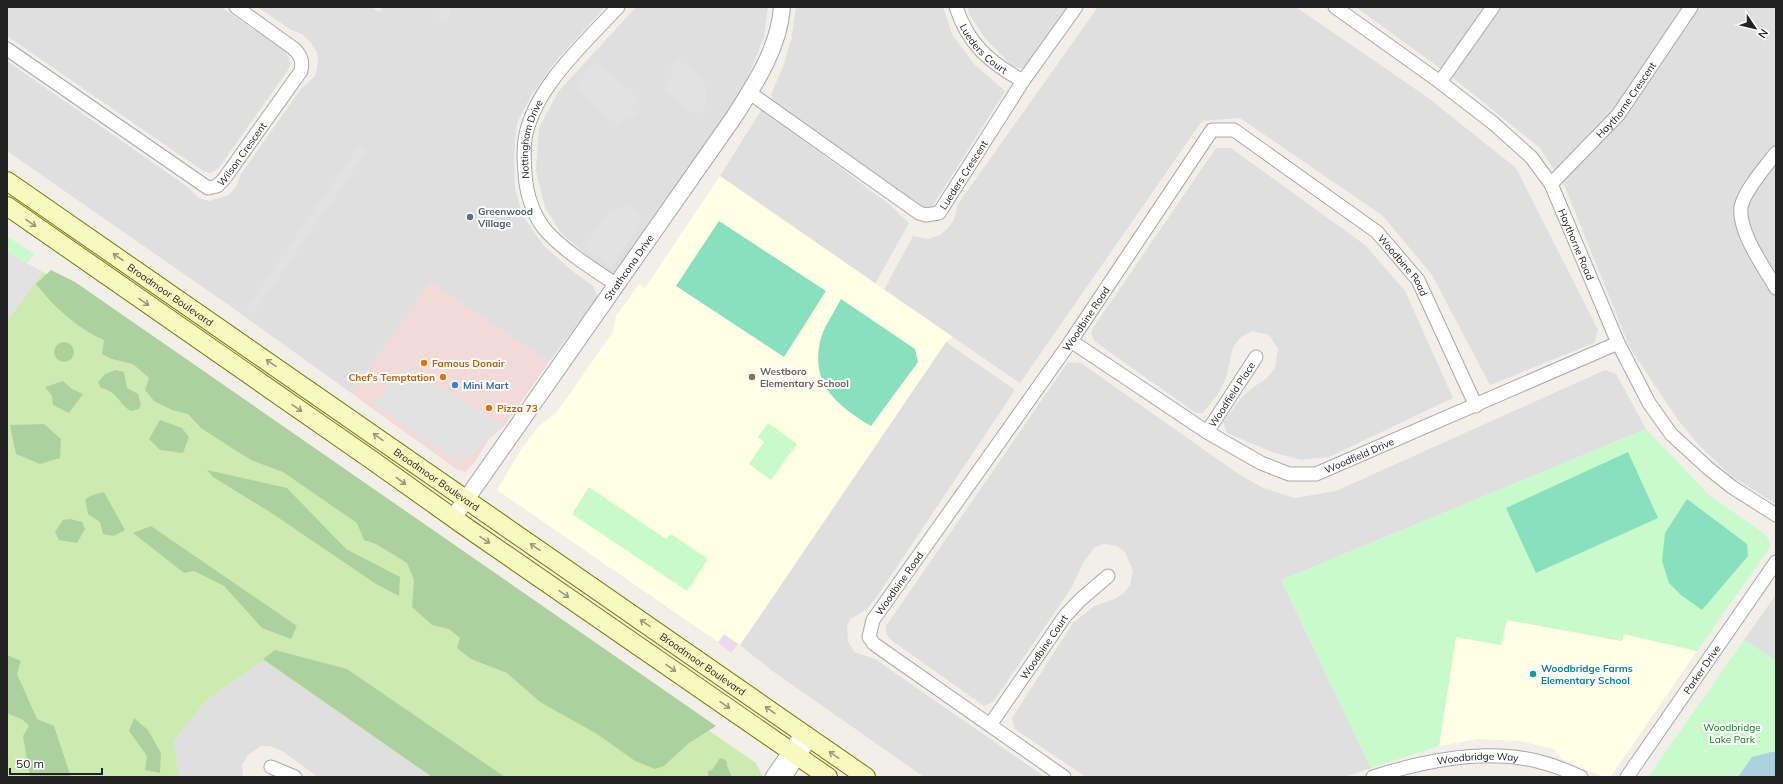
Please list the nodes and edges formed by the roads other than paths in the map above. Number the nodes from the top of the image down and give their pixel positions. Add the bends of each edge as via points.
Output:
1 (236, 7) edge
2 (618, 7) edge
3 (782, 7) edge
4 (956, 7) edge
5 (1076, 7) edge
6 (1335, 7) edge
7 (1493, 7) edge
8 (1691, 7) edge
9 (7, 49) edge
10 (1023, 81) junction
11 (1440, 82) junction
12 (750, 93) junction
13 (1776, 153) edge
14 (7, 181) edge
15 (1551, 184) junction
16 (7, 206) edge
17 (617, 285) junction
18 (1776, 288) edge
19 (1071, 341) junction
20 (1618, 343) junction
21 (1256, 357) dead end
22 (1476, 406) junction
23 (1207, 432) junction
24 (467, 499) junction
25 (1776, 515) edge
26 (453, 518) junction
27 (1776, 562) edge
28 (1108, 576) dead end
29 (990, 725) junction
30 (807, 735) junction
31 (795, 753) junction
32 (271, 767) dead end
33 (295, 777) edge
34 (772, 777) edge
35 (784, 777) edge
36 (828, 777) edge
37 (866, 777) edge
38 (1064, 777) edge
39 (1373, 777) edge
40 (1581, 777) edge
41 (1627, 777) edge

1 - 9 street, Wilson Crescent via 293,48 299,54 301,71 224,179 217,186 208,188
2 - 17 street, Nottingham Drive via 543,93 526,133 523,154 529,200 546,231 567,250
3 - 12 street, Strathcona Drive via 781,24 771,52
4 - 10 street, Lueders Court via 962,26 977,47 1001,69
5 - 10 street, Lueders Crescent
6 - 11 street, Haythorne Road
7 - 11 street
8 - 15 street, Haythorne Crescent via 1618,115
10 - 12 street, Lueders Crescent via 939,213 926,216
11 - 15 street, Haythorne Road via 1493,123 1531,157
12 - 17 street, Strathcona Drive
13 - 18 street via 1750,187 1741,207 1744,230
24 -> 14 main road, Broadmoor Boulevard
15 - 20 street, Haythorne Road
16 -> 26 main road
17 - 24 street, Strathcona Drive
19 - 22 street, Woodbine Road via 1212,130 1234,130 1377,232 1418,280
19 - 23 street, Woodfield Drive
19 - 29 street, Woodbine Road via 873,620 870,630 869,637 874,644
20 - 22 street, Woodfield Drive
20 - 25 street, Haythorne Road via 1649,403 1671,434 1732,487
21 - 23 street, Woodfield Place
22 - 23 street, Woodfield Drive via 1316,474 1289,474 1261,463
24 - 26 street, Strathcona Drive
30 -> 24 main road, Broadmoor Boulevard
26 -> 31 main road
27 - 41 street, Parker Drive
28 - 29 street, Woodbine Court via 1065,616
29 - 38 street, Woodbine Road
30 - 31 street
37 -> 30 main road, Broadmoor Boulevard
31 - 34 street
31 - 35 street
31 - 36 main road
32 - 33 street
39 - 40 street, Woodbridge Way via 1413,766 1483,756 1543,762

